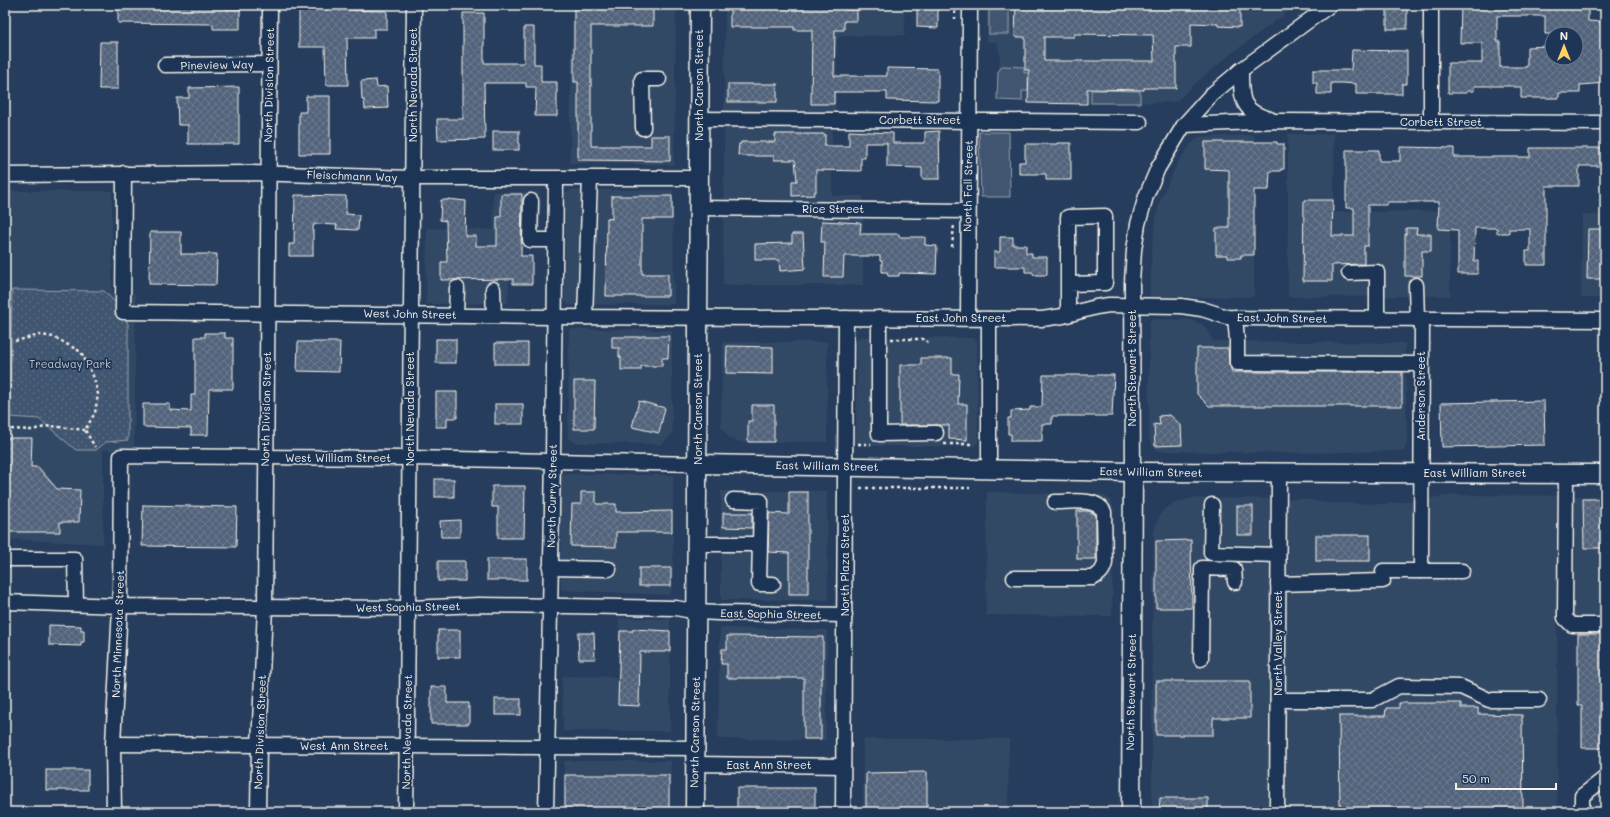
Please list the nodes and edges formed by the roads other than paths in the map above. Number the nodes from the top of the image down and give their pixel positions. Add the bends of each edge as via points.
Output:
1 (270, 5) edge
2 (414, 5) edge
3 (700, 5) edge
4 (970, 5) edge
5 (1330, 5) edge
6 (1431, 5) edge
7 (269, 64) junction
8 (165, 65) dead end
9 (1241, 70) junction
10 (659, 79) dead end
11 (700, 119) junction
12 (969, 121) junction
13 (1278, 121) junction
14 (1140, 122) dead end
15 (1432, 122) junction
16 (1605, 123) edge
17 (1184, 125) junction
18 (643, 128) dead end
19 (124, 173) junction
20 (268, 173) junction
21 (5, 175) edge
22 (412, 178) junction
23 (699, 178) junction
24 (556, 179) junction
25 (590, 179) junction
26 (531, 201) dead end
27 (698, 208) junction
28 (968, 211) junction
29 (554, 240) junction
30 (1349, 273) dead end
31 (1068, 284) junction
32 (1416, 285) dead end
33 (457, 288) dead end
34 (492, 289) dead end
35 (1132, 305) junction
36 (267, 313) junction
37 (411, 314) junction
38 (1068, 314) junction
39 (456, 315) junction
40 (494, 316) junction
41 (553, 317) junction
42 (586, 317) junction
43 (698, 317) junction
44 (1235, 317) junction
45 (846, 318) junction
46 (879, 318) junction
47 (968, 318) junction
48 (989, 319) junction
49 (1377, 319) junction
50 (1419, 320) junction
51 (1605, 320) edge
52 (1421, 364) junction
53 (936, 433) dead end
54 (121, 456) joint
55 (265, 457) junction
56 (410, 458) junction
57 (553, 460) junction
58 (698, 464) junction
59 (845, 466) junction
60 (989, 469) junction
61 (1133, 472) junction
62 (1421, 472) junction
63 (1279, 473) junction
64 (1566, 474) junction
65 (1605, 474) edge
66 (733, 500) dead end
67 (1055, 502) dead end
68 (1212, 505) dead end
69 (697, 544) junction
70 (760, 544) junction
71 (1278, 555) junction
72 (5, 559) edge
73 (550, 568) junction
74 (609, 569) dead end
75 (1421, 571) junction
76 (1462, 571) dead end
77 (1014, 578) dead end
78 (1235, 582) dead end
79 (773, 584) dead end
80 (1278, 584) junction
81 (5, 602) edge
82 (76, 604) junction
83 (120, 606) junction
84 (549, 606) junction
85 (265, 607) junction
86 (409, 608) junction
87 (697, 612) junction
88 (845, 616) junction
89 (1605, 625) edge
90 (1201, 659) dead end
91 (1278, 700) junction
92 (1539, 700) dead end
93 (113, 744) junction
94 (259, 746) junction
95 (408, 746) junction
96 (546, 746) junction
97 (695, 756) junction
98 (843, 766) junction
99 (1605, 778) edge
100 (114, 812) edge
101 (258, 812) edge
102 (406, 812) edge
103 (546, 812) edge
104 (694, 812) edge
105 (843, 812) edge
106 (1131, 812) edge
107 (1277, 812) edge
108 (1582, 812) edge

1 - 7 street, North Division Street
2 - 22 street, North Nevada Street
3 - 11 main road, North Carson Street
4 - 12 street, North Fall Street
5 - 9 street, North Stewart Street
6 - 15 street
7 - 8 street, Pineview Way
7 - 20 street, North Division Street
9 - 13 street, Corbett Street via 1242,95 1247,107 1257,116
9 - 17 street, North Stewart Street via 1211,96
10 - 18 street via 642,79
11 - 12 street, Corbett Street
11 - 23 main road, North Carson Street
12 - 14 street, Corbett Street
12 - 28 street, North Fall Street
13 - 15 street, Corbett Street
13 - 17 street, Corbett Street
15 - 16 street, Corbett Street
17 - 35 street, North Stewart Street via 1158,168 1146,196 1134,250
19 - 20 street, Fleischmann Way
19 - 21 street, Fleischmann Way
19 - 36 street, West John Street via 123,312
20 - 22 street, Fleischmann Way
20 - 36 street, North Division Street
22 - 24 street, Fleischmann Way
22 - 37 street, North Nevada Street
23 - 25 street, Fleischmann Way
23 - 27 main road, North Carson Street
24 - 25 street, Fleischmann Way
24 - 29 street, North Curry Street
25 - 42 street
26 - 29 street via 530,240
27 - 28 street, Rice Street
27 - 43 main road, North Carson Street
28 - 47 street, North Fall Street
29 - 41 street, North Curry Street
30 - 49 street via 1377,272
31 - 31 street via 1105,283 1105,216 1068,217
31 - 38 street
32 - 50 street, Anderson Street
33 - 39 street
34 - 40 street
35 - 38 street, East John Street via 1109,305
35 - 44 street, East John Street via 1181,306
35 - 61 street, North Stewart Street
36 - 37 street, West John Street
36 - 55 street, North Division Street
37 - 39 street, West John Street
37 - 56 street, North Nevada Street
38 - 48 street, East John Street via 1042,319
39 - 40 street, West John Street
40 - 41 street, West John Street
41 - 42 street, West John Street
41 - 57 street, North Curry Street
42 - 43 street, West John Street
43 - 45 street, East John Street
43 - 58 main road, North Carson Street
44 - 49 street, East John Street
44 - 52 street via 1237,363
45 - 46 street, East John Street
45 - 59 street, North Plaza Street
46 - 47 street, East John Street
46 - 53 street via 879,434
47 - 48 street, East John Street
48 - 60 street
49 - 50 street, East John Street
50 - 51 street, East John Street
50 - 52 street, Anderson Street
52 - 62 street, Anderson Street
54 - 55 street, West William Street
54 - 83 street, North Minnesota Street
55 - 56 street, West William Street
55 - 85 street, North Division Street
56 - 57 street, West William Street
56 - 86 street, North Nevada Street
57 - 58 street, West William Street
57 - 73 street, North Curry Street
58 - 59 main road, East William Street
58 - 69 main road, North Carson Street
59 - 60 main road, East William Street
59 - 88 street, North Plaza Street
60 - 61 main road, East William Street
61 - 63 main road, East William Street
61 - 106 main road, North Stewart Street
62 - 63 main road, East William Street
62 - 64 main road, East William Street
62 - 75 street, Anderson Street
63 - 71 street, North Valley Street
64 - 65 main road, East William Street
64 - 89 street via 1565,618 1572,625
66 - 70 street via 761,501
67 - 77 street via 1094,503 1102,508 1104,569 1093,578
68 - 71 street via 1211,553
69 - 70 street
69 - 87 main road, North Carson Street
70 - 79 street via 759,584
71 - 80 street, North Valley Street
72 - 82 street via 75,559
73 - 74 street
73 - 84 street, North Curry Street
75 - 76 street
75 - 80 street
78 - 90 street via 1234,569 1202,568
80 - 91 street, North Valley Street
81 - 82 street, West Sophia Street
82 - 83 street, West Sophia Street
83 - 85 street, West Sophia Street
83 - 93 street, North Minnesota Street
84 - 86 street, West Sophia Street
84 - 87 street, West Sophia Street via 676,608
84 - 96 street, North Curry Street
85 - 86 street, West Sophia Street
85 - 94 street, North Division Street
86 - 95 street, North Nevada Street
87 - 88 street, East Sophia Street
87 - 97 main road, North Carson Street
88 - 98 street, North Plaza Street
91 - 92 street via 1372,700 1399,686 1460,687 1489,700
91 - 107 street, North Valley Street
93 - 94 street, West Ann Street
93 - 100 street, North Minnesota Street
94 - 95 street, West Ann Street
94 - 101 street, North Division Street
95 - 96 street, West Ann Street
95 - 102 street, North Nevada Street
96 - 97 street, West Ann Street
96 - 103 street, North Curry Street
97 - 98 street, East Ann Street
97 - 104 main road, North Carson Street
98 - 105 street, North Plaza Street
99 - 108 street via 1582,796

